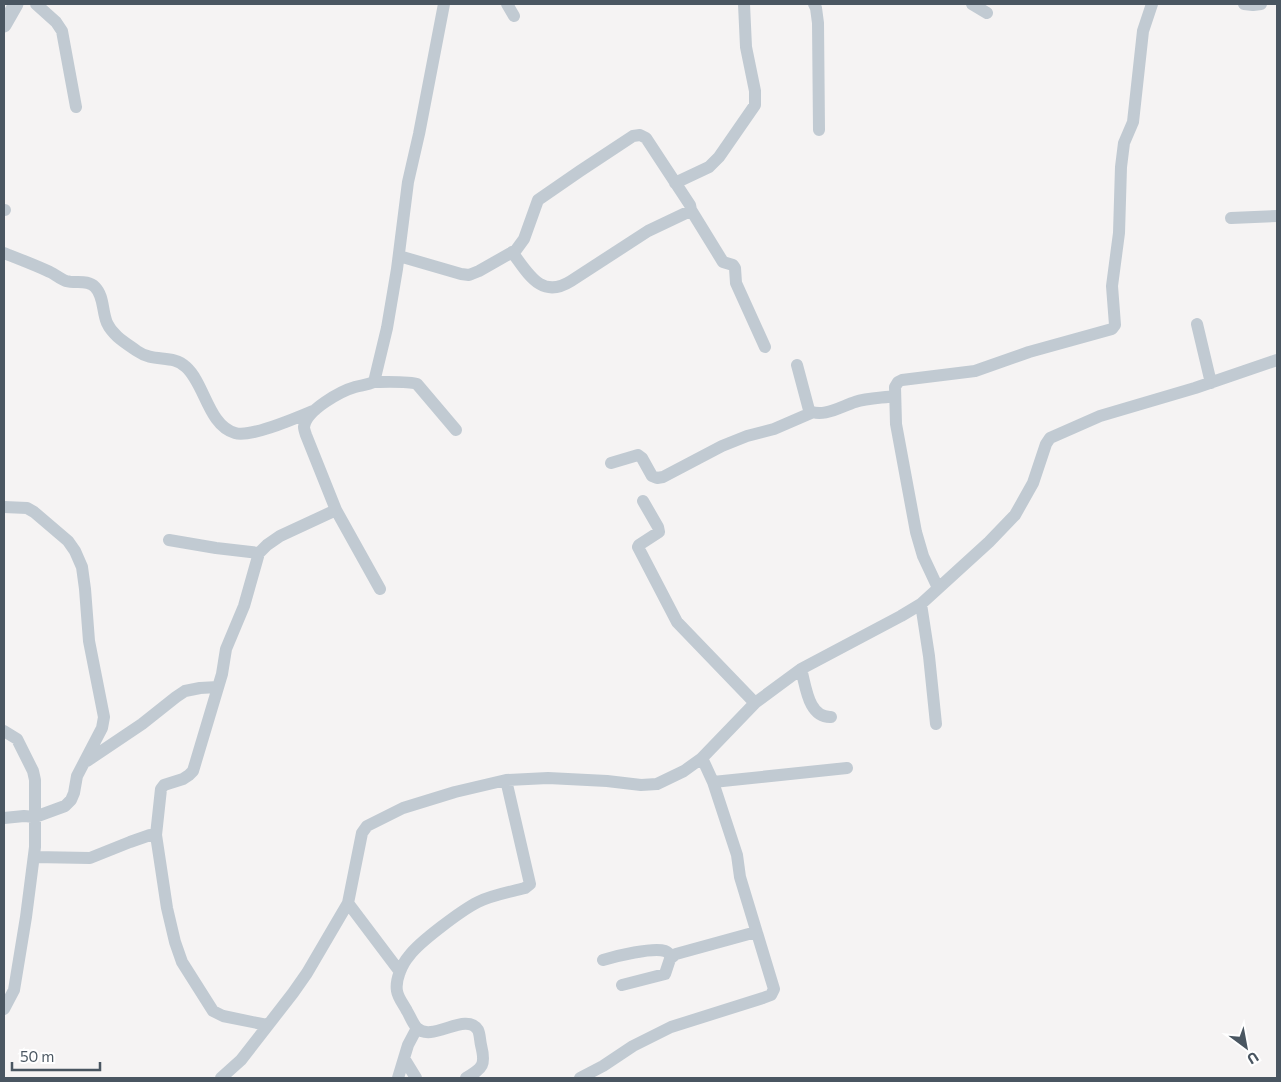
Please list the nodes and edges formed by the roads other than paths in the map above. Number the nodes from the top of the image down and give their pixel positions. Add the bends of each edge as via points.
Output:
1 (16, 4) edge
2 (38, 4) edge
3 (444, 4) edge
4 (508, 4) edge
5 (744, 4) edge
6 (814, 4) edge
7 (972, 4) edge
8 (1152, 4) edge
9 (1244, 4) edge
10 (1261, 4) edge
11 (987, 13) dead end
12 (514, 16) dead end
13 (4, 25) edge
14 (76, 107) dead end
15 (818, 130) dead end
16 (675, 182) junction
17 (691, 210) junction
18 (1277, 216) edge
19 (1231, 218) dead end
20 (512, 252) junction
21 (4, 253) edge
22 (399, 256) junction
23 (1197, 324) dead end
24 (765, 347) dead end
25 (1277, 360) edge
26 (797, 365) dead end
27 (374, 382) junction
28 (1211, 383) junction
29 (895, 396) junction
30 (315, 410) junction
31 (812, 413) junction
32 (456, 430) dead end
33 (611, 463) dead end
34 (643, 501) dead end
35 (4, 507) edge
36 (336, 510) junction
37 (169, 540) dead end
38 (259, 553) junction
39 (380, 588) dead end
40 (938, 588) junction
41 (921, 604) junction
42 (801, 668) junction
43 (218, 687) junction
44 (755, 703) junction
45 (831, 717) dead end
46 (936, 724) dead end
47 (4, 731) edge
48 (702, 758) junction
49 (82, 764) junction
50 (847, 768) dead end
51 (506, 780) junction
52 (713, 782) junction
53 (35, 817) junction
54 (4, 818) edge
55 (156, 835) junction
56 (34, 857) junction
57 (348, 903) junction
58 (756, 932) junction
59 (672, 956) junction
60 (603, 960) dead end
61 (400, 972) junction
62 (622, 985) dead end
63 (4, 1009) edge
64 (266, 1025) junction
65 (417, 1028) junction
66 (404, 1060) junction
67 (221, 1078) edge
68 (398, 1078) edge
69 (416, 1078) edge
70 (466, 1078) edge
71 (580, 1078) edge

1 - 13 street
2 - 14 street via 62,31
3 - 22 street via 408,182
4 - 12 street
5 - 16 street via 746,47 755,105 714,162
6 - 15 street via 818,23
7 - 11 street
8 - 29 street via 1143,31 1133,122 1124,143 1121,167 1119,233 1112,286 1115,325 1112,329 975,371 902,380 895,386
9 - 10 street
16 - 17 street
16 - 20 street via 646,138 633,136 538,200 524,239
17 - 20 street via 648,231 566,284 551,289 532,278
17 - 24 street via 723,262 735,268 736,283
18 - 19 street
20 - 22 street via 469,275
21 - 30 street via 48,270 64,280 93,285 100,294 106,322 118,338 150,358 181,362 196,378 217,419 234,433 274,426
22 - 27 street
23 - 28 street
25 - 28 street
26 - 31 street via 808,410
27 - 30 street via 355,386
27 - 32 street via 417,384
28 - 40 street via 1100,416 1050,438 1033,483 1015,515
29 - 31 street
29 - 40 street via 896,424 916,532
30 - 36 street via 304,427
31 - 33 street via 722,446 663,477 652,476 638,455
34 - 44 street via 659,532 638,547 677,622
35 - 49 street via 26,508 34,512 68,541 82,568 89,641 104,717 102,728
36 - 38 street via 280,536
36 - 39 street
37 - 38 street
38 - 43 street via 244,606 226,649
40 - 41 street
41 - 42 street
41 - 46 street
42 - 44 street
42 - 45 street via 812,708 824,718
43 - 49 street via 200,688 176,697
43 - 55 street via 193,771 161,789
44 - 48 street
47 - 53 street via 17,739 35,775
48 - 51 street via 657,784 548,778
48 - 52 street
49 - 53 street via 71,800 65,806
50 - 52 street
51 - 57 street via 403,808 367,826 362,833
51 - 61 street via 530,884 469,907 408,956
52 - 58 street via 737,855
53 - 54 street
53 - 56 street
55 - 56 street via 90,858
55 - 64 street via 167,908 182,962 213,1011
56 - 63 street via 14,990
57 - 61 street
57 - 64 street via 307,973
58 - 59 street
58 - 71 street via 774,989 771,995 671,1027
59 - 60 street via 664,951 649,951
59 - 62 street via 665,974
61 - 65 street via 397,992
64 - 67 street via 254,1045
65 - 66 street
65 - 70 street via 432,1032 461,1024 478,1030 483,1064
66 - 68 street
66 - 69 street

